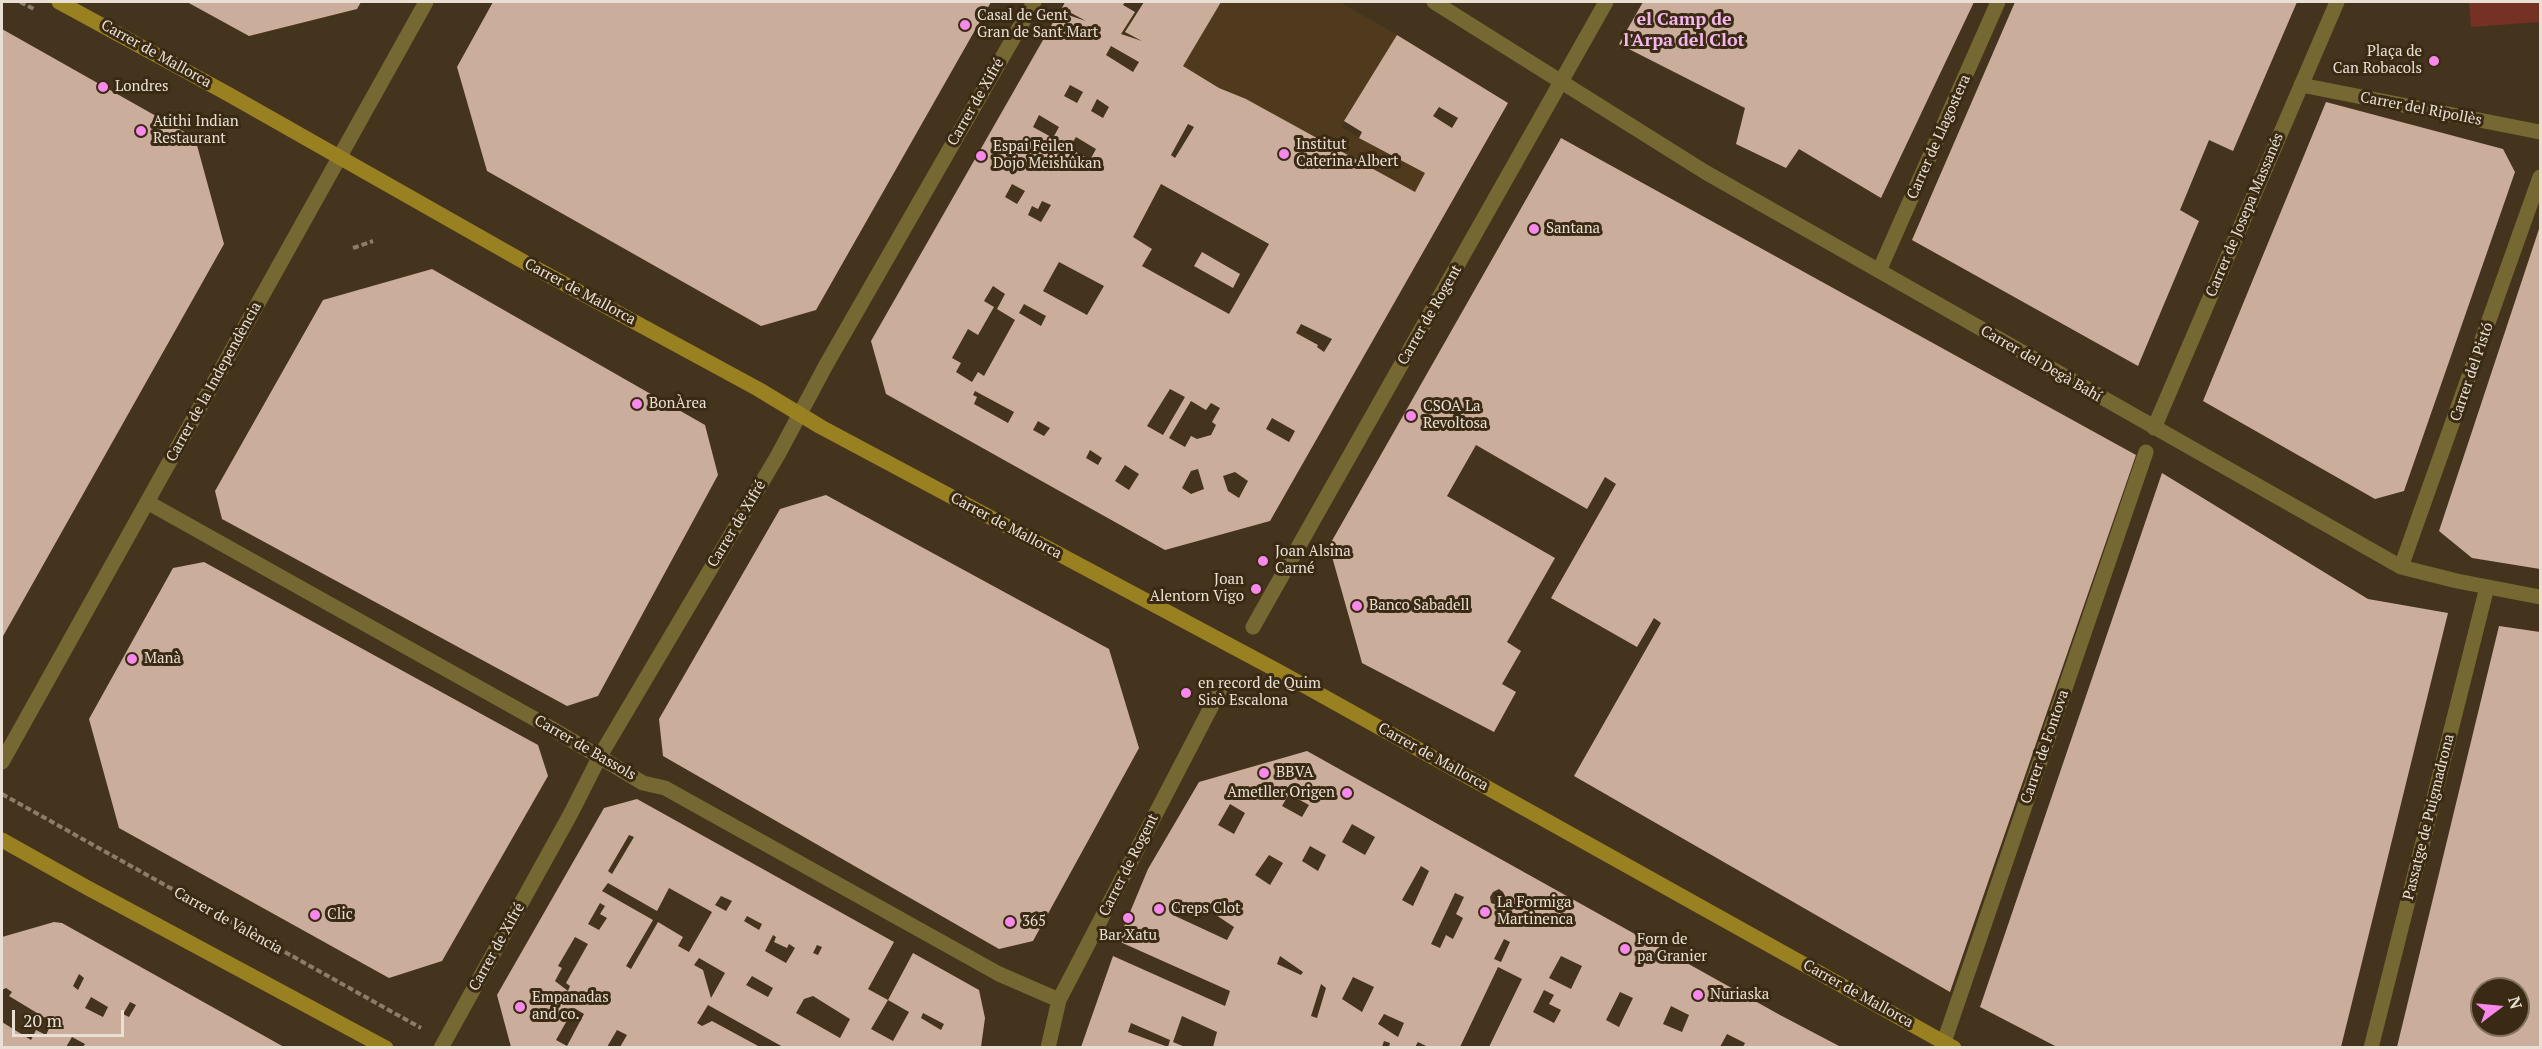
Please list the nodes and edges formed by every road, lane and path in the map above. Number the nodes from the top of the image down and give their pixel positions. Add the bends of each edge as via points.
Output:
1 (59, 2) edge
2 (426, 2) edge
3 (1034, 2) edge
4 (1434, 2) edge
5 (1606, 2) edge
6 (1998, 2) edge
7 (2337, 2) edge
8 (1563, 81) junction
9 (2301, 85) junction
10 (2541, 132) edge
11 (339, 158) junction
12 (2541, 177) edge
13 (373, 241) dead end
14 (353, 248) dead end
15 (1879, 271) junction
16 (801, 413) junction
17 (2154, 428) junction
18 (2146, 452) dead end
19 (147, 502) junction
20 (2401, 567) junction
21 (2487, 587) junction
22 (2541, 597) edge
23 (1253, 627) dead end
24 (1222, 686) dead end
25 (600, 756) junction
26 (2, 762) edge
27 (2, 794) edge
28 (2, 840) edge
29 (1059, 1000) junction
30 (443, 1044) edge
31 (1949, 1045) edge
32 (386, 1047) edge
33 (1048, 1047) edge
34 (2371, 1047) edge

1 - 11 main road, Carrer de Mallorca
2 - 11 street, Carrer de la Independència
3 - 16 street, Carrer de Xifré
4 - 8 street, Carrer del Degà Bahí
5 - 8 street, Carrer de Rogent
6 - 15 street, Carrer de Llagostera
7 - 9 street, Carrer de Josepa Massanés
8 - 15 street, Carrer del Degà Bahí via 1705,172
8 - 23 street, Carrer de Rogent
9 - 10 street, Carrer del Ripollès
9 - 17 street, Carrer de Josepa Massanés
11 - 16 main road, Carrer de Mallorca
11 - 19 street, Carrer de la Independència
12 - 20 street, Carrer del Pistó
13 - 14 path
15 - 17 street, Carrer del Degà Bahí
16 - 25 street, Carrer de Xifré
16 - 31 main road, Carrer de Mallorca via 1278,671
17 - 20 street, Carrer del Degà Bahí
18 - 31 street, Carrer de Fontova
19 - 25 street, Carrer de Bassols
19 - 26 street, Carrer de la Independència
20 - 21 street, Carrer del Degà Bahí
21 - 22 street, Carrer del Degà Bahí
21 - 34 street, Passatge de Puigmadrona
24 - 29 street, Carrer de Rogent
25 - 29 street, Carrer de Bassols via 643,783 665,788 999,974
25 - 30 street, Carrer de Xifré
27 - 30 path, Carrer de València
28 - 32 main road
29 - 33 street, Carrer de Rogent

